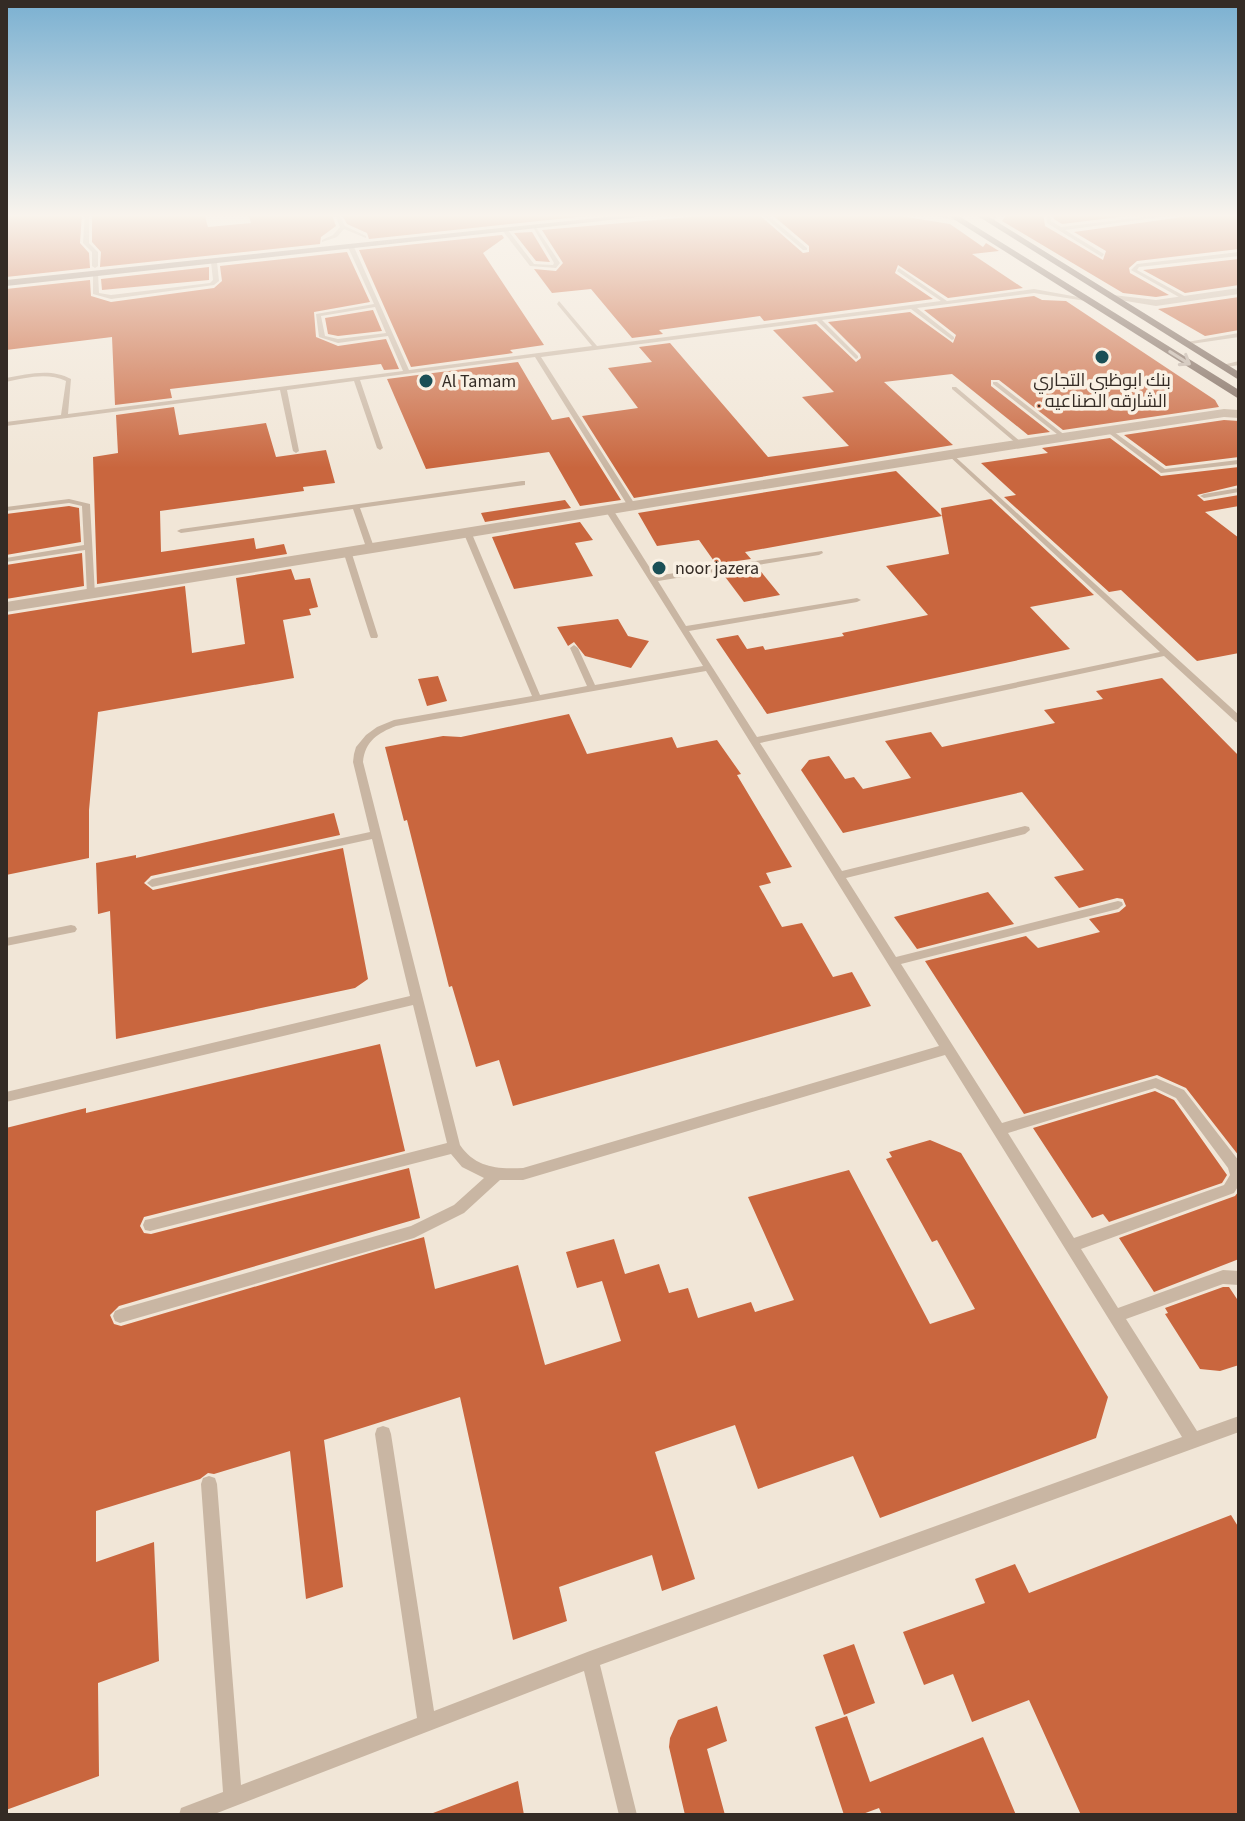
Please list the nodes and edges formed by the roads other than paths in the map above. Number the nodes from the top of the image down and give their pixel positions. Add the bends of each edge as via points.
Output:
1 (374, 298) edge
2 (940, 298) edge
3 (983, 298) edge
4 (1079, 298) edge
5 (1113, 298) joint
6 (1193, 298) edge
7 (1086, 299) joint
8 (1186, 299) joint
9 (559, 303) dead end
10 (947, 303) junction
11 (1156, 303) junction
12 (377, 305) junction
13 (912, 307) junction
14 (1144, 318) junction
15 (818, 319) junction
16 (390, 334) junction
17 (1237, 337) edge
18 (952, 338) dead end
19 (1184, 343) junction
20 (596, 348) junction
21 (537, 355) junction
22 (856, 357) dead end
23 (1239, 363) edge
24 (1221, 366) junction
25 (407, 372) junction
26 (1239, 377) edge
27 (356, 378) junction
28 (6, 380) edge
29 (995, 383) dead end
30 (283, 388) junction
31 (954, 388) dead end
32 (1236, 393) edge
33 (1224, 413) junction
34 (1239, 414) edge
35 (64, 416) junction
36 (6, 424) edge
37 (1108, 430) junction
38 (1064, 437) junction
39 (1019, 443) junction
40 (380, 448) dead end
41 (296, 451) dead end
42 (950, 454) junction
43 (1238, 462) edge
44 (522, 483) dead end
45 (1239, 490) edge
46 (1204, 496) dead end
47 (632, 506) junction
48 (356, 507) junction
49 (6, 509) edge
50 (609, 510) junction
51 (181, 531) dead end
52 (468, 534) junction
53 (89, 547) junction
54 (371, 550) junction
55 (819, 553) dead end
56 (348, 554) junction
57 (6, 560) edge
58 (653, 579) junction
59 (91, 595) junction
60 (857, 600) dead end
61 (6, 607) edge
62 (684, 629) junction
63 (374, 636) dead end
64 (574, 648) dead end
65 (1167, 653) junction
66 (708, 668) junction
67 (592, 688) junction
68 (537, 698) junction
69 (1239, 720) edge
70 (754, 741) junction
71 (1025, 830) dead end
72 (376, 834) junction
73 (839, 876) junction
74 (152, 883) dead end
75 (1118, 905) dead end
76 (71, 929) dead end
77 (6, 942) edge
78 (893, 962) junction
79 (416, 999) junction
80 (947, 1049) junction
81 (6, 1097) edge
82 (998, 1130) junction
83 (454, 1147) junction
84 (495, 1176) junction
85 (150, 1225) dead end
86 (1071, 1246) junction
87 (1239, 1278) edge
88 (120, 1316) dead end
89 (1115, 1316) junction
90 (1239, 1424) edge
91 (383, 1434) dead end
92 (1194, 1441) junction
93 (209, 1484) dead end
94 (590, 1660) junction
95 (427, 1723) junction
96 (233, 1798) junction
97 (188, 1815) edge
98 (628, 1815) edge

1 - 12 lane
2 - 10 lane
3 - 10 lane
4 - 7 lane
5 - 11 street
5 - 14 main road
6 - 8 street
7 -> 32 main road
8 - 11 street
9 - 20 lane
10 - 13 lane
11 - 14 street
12 - 16 lane
12 - 16 lane via 318,315 322,337 338,341
13 - 15 lane
13 - 18 lane
14 - 19 main road
15 - 20 lane
15 - 22 lane
16 - 25 lane
17 - 19 lane
19 - 24 main road
20 - 21 lane
21 - 25 lane
21 - 47 lane
23 - 24 lane
24 - 26 main road
25 - 27 lane
27 - 30 lane
27 - 40 lane
28 - 35 lane via 66,377
29 - 38 lane
30 - 35 lane
30 - 41 lane
31 - 39 lane
32 - 33 street
33 - 34 street
33 - 37 street
35 - 36 lane
37 - 38 street
37 - 43 lane via 1164,471
38 - 39 street
39 - 42 street
42 - 47 street
42 - 65 lane
44 - 48 lane
45 - 46 lane
47 - 50 street
48 - 51 lane
48 - 54 lane
49 - 53 lane via 84,503
50 - 52 street
50 - 58 lane
52 - 54 street
52 - 68 lane
53 - 57 lane
53 - 59 lane
54 - 56 street
55 - 58 lane
56 - 59 street
56 - 63 lane
58 - 62 lane
59 - 61 street
60 - 62 lane
62 - 66 lane
64 - 67 lane
65 - 69 lane
65 - 70 lane
66 - 67 lane
66 - 70 lane
67 - 68 lane
68 - 72 lane via 394,723 366,739 358,762
70 - 73 lane
71 - 73 lane
72 - 74 lane
72 - 79 lane
73 - 78 lane
75 - 78 lane
76 - 77 lane
78 - 80 lane
79 - 81 lane
79 - 83 lane
80 - 82 lane
80 - 84 lane via 523,1174
82 - 86 lane
82 - 86 lane via 1156,1083 1180,1094 1234,1165 1237,1176 1229,1189
83 - 84 lane via 476,1170
83 - 85 lane
84 - 88 lane via 459,1209 414,1232
86 - 89 lane
87 - 89 lane via 1223,1277
89 - 92 lane
90 - 92 lane
91 - 95 lane
92 - 94 lane
93 - 96 lane
94 - 95 lane
94 - 98 lane
95 - 96 lane
96 - 97 lane

